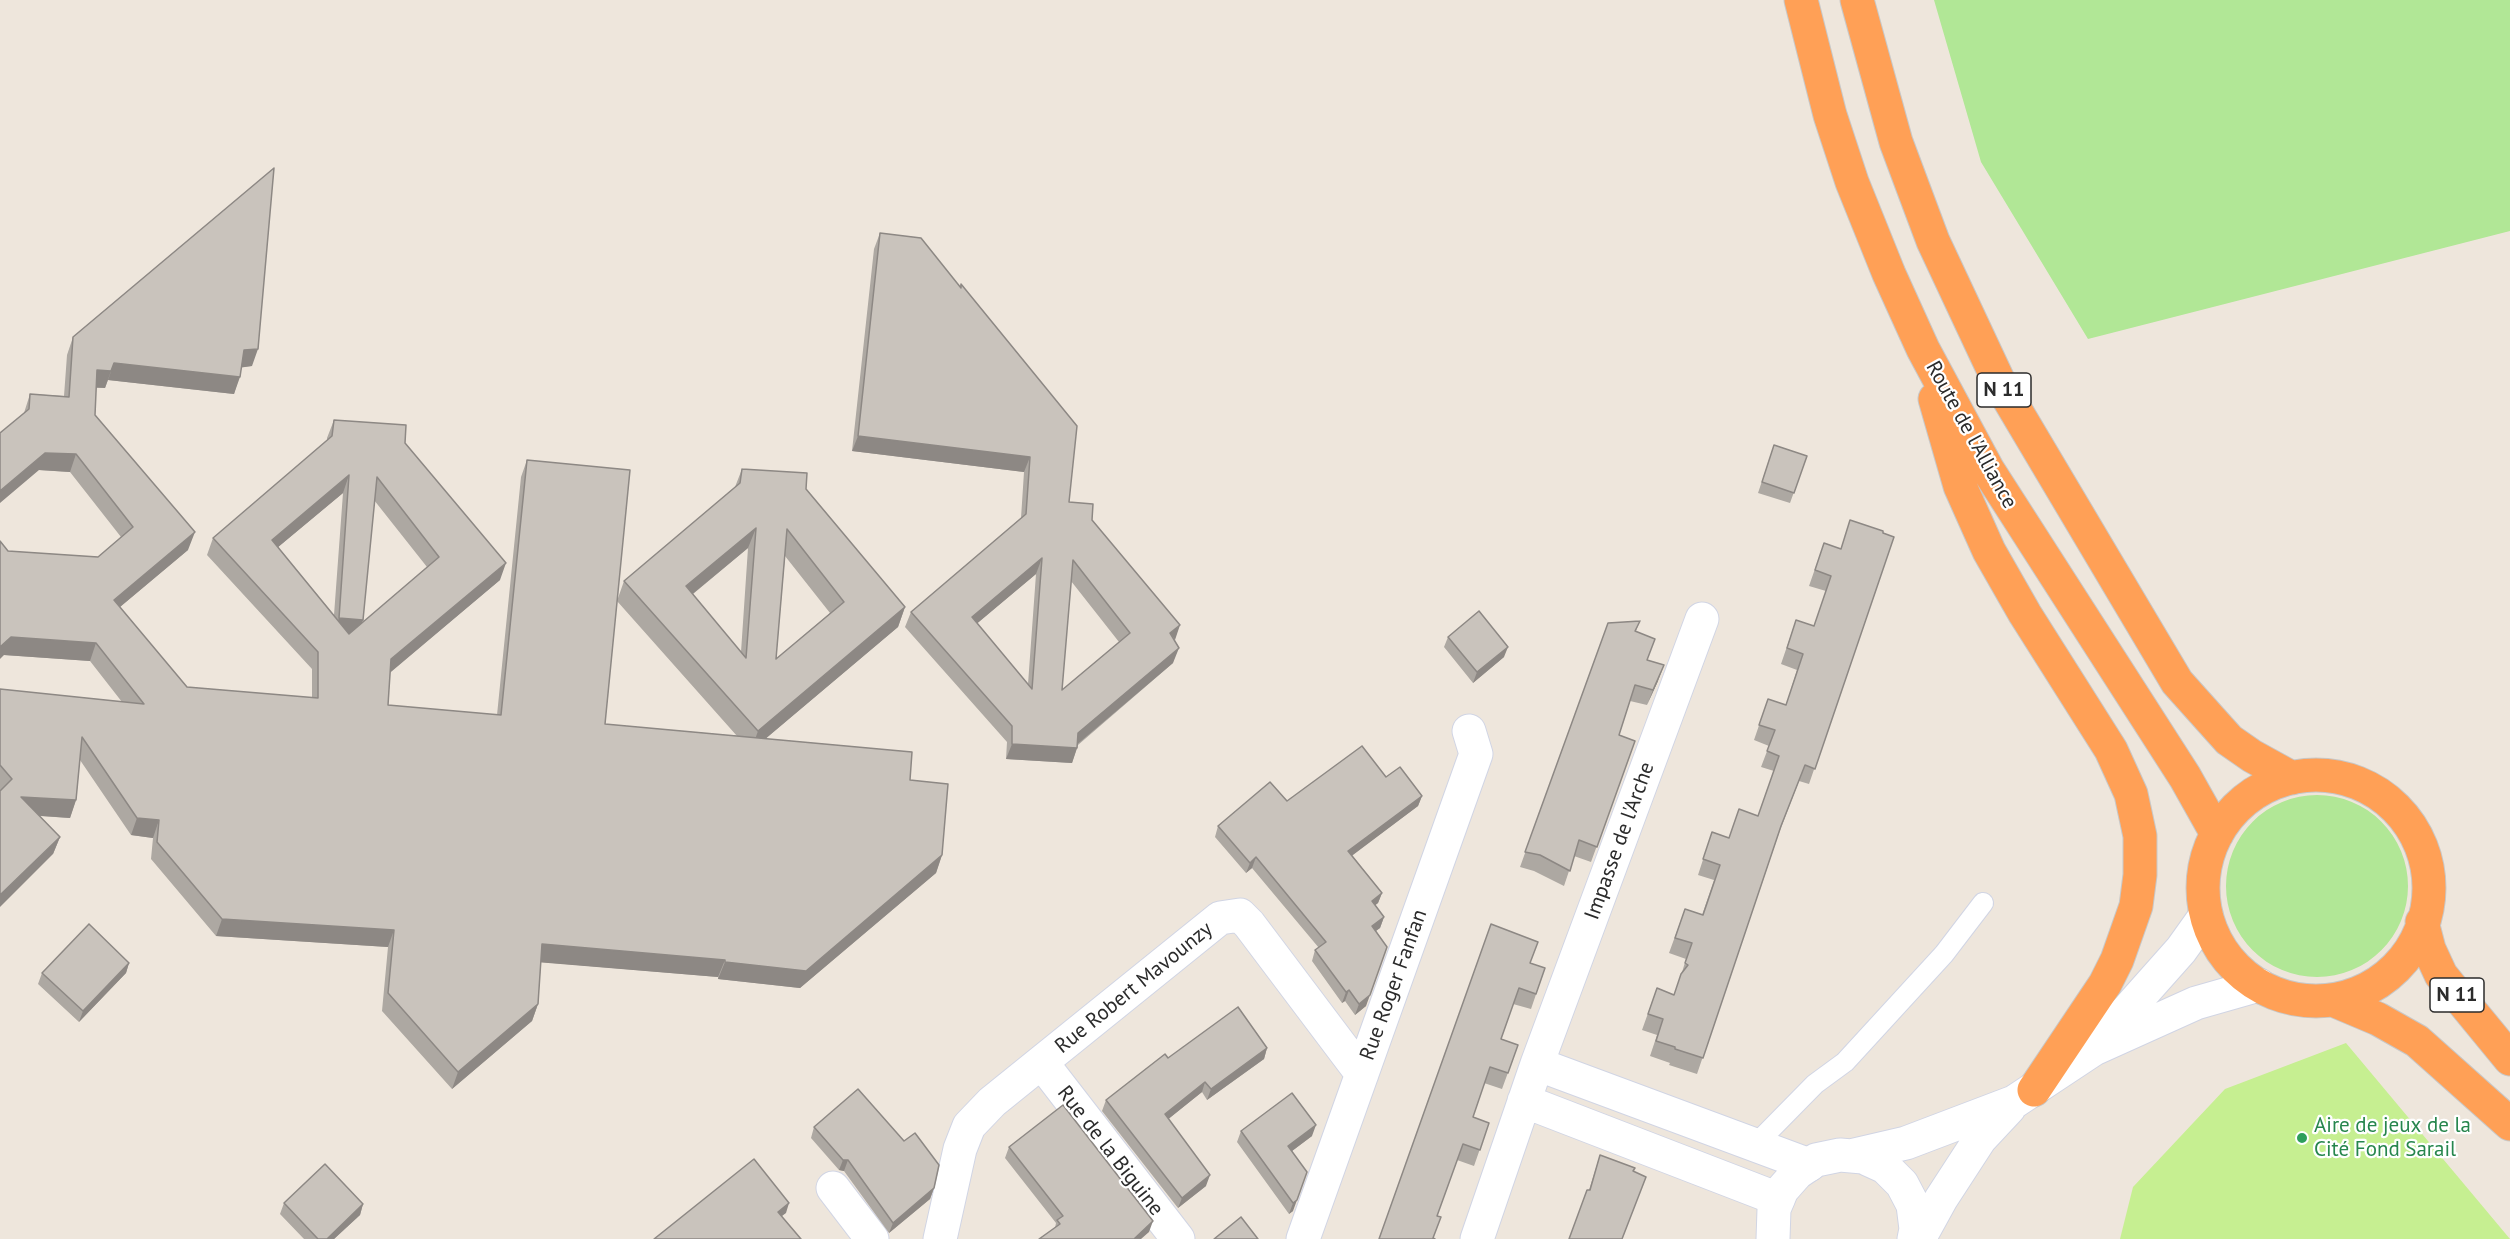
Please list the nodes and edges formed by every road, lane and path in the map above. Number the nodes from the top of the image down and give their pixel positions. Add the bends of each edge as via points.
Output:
1 (1801, 0) edge
2 (1857, 0) edge
3 (1923, 349) junction
4 (1702, 619) dead end
5 (1469, 731) dead end
6 (2292, 778) junction
7 (2217, 834) junction
8 (1983, 903) dead end
9 (2206, 915) junction
10 (2422, 922) junction
11 (2259, 986) junction
12 (2333, 1000) junction
13 (2094, 1048) junction
14 (2510, 1059) edge
15 (1042, 1063) junction
16 (1537, 1064) junction
17 (1362, 1074) junction
18 (2024, 1096) junction
19 (1524, 1101) junction
20 (2510, 1124) edge
21 (1748, 1142) junction
22 (1850, 1156) junction
23 (1809, 1165) junction
24 (1716, 1175) junction
25 (833, 1188) dead end
26 (1778, 1199) junction
27 (872, 1239) edge
28 (940, 1239) edge
29 (1178, 1239) edge
30 (1303, 1239) edge
31 (1477, 1239) edge
32 (1773, 1239) edge
33 (1914, 1239) edge
34 (1919, 1239) edge

1 - 3 highway, Route de l'Alliance / N 11 via 1830,115 1852,182
2 - 6 highway, N 11 via 1912,186 1933,241 2000,384 2177,682 2229,740
3 - 7 highway, Route de l'Alliance / N 11 via 1988,470 2185,777
3 - 18 highway via 1944,434 1973,517 2020,605 2111,750 2131,794 2140,836 2136,906 2117,960 2081,1022
4 - 16 street, Impasse de l'Arche
5 - 17 street, Rue Roger Fanfan via 1476,754
6 - 7 highway via 2255,793 2233,811
6 - 10 highway via 2337,776 2365,785 2389,801 2408,822 2422,848 2428,875
7 - 9 highway via 2206,860 2202,888
8 - 21 lane via 1944,954 1845,1062
9 - 11 highway via 2216,941 2232,964
9 - 13 street via 2181,950
10 - 12 highway via 2405,956 2385,977 2360,992
10 - 14 highway, N 11 via 2441,975
11 - 12 highway via 2278,995
11 - 13 street via 2196,1003
12 - 20 highway via 2417,1041
13 - 18 street
15 - 17 street, Rue Robert Mavounzy via 1220,918 1240,915
15 - 28 street, Rue Robert Mavounzy via 992,1102 969,1126 960,1149
15 - 29 street, Rue de la Biguine
16 - 19 street, Impasse de l'Arche
16 - 21 street
17 - 30 street, Rue Roger Fanfan
18 - 22 street via 1906,1143
18 - 34 street via 1980,1138
19 - 24 street
19 - 31 street, Impasse de l'Arche
21 - 23 street
21 - 24 street
22 - 23 street via 1816,1160
22 - 33 street via 1885,1167 1902,1184 1913,1205
23 - 26 street via 1782,1190
24 - 26 street
25 - 27 street
26 - 32 street

